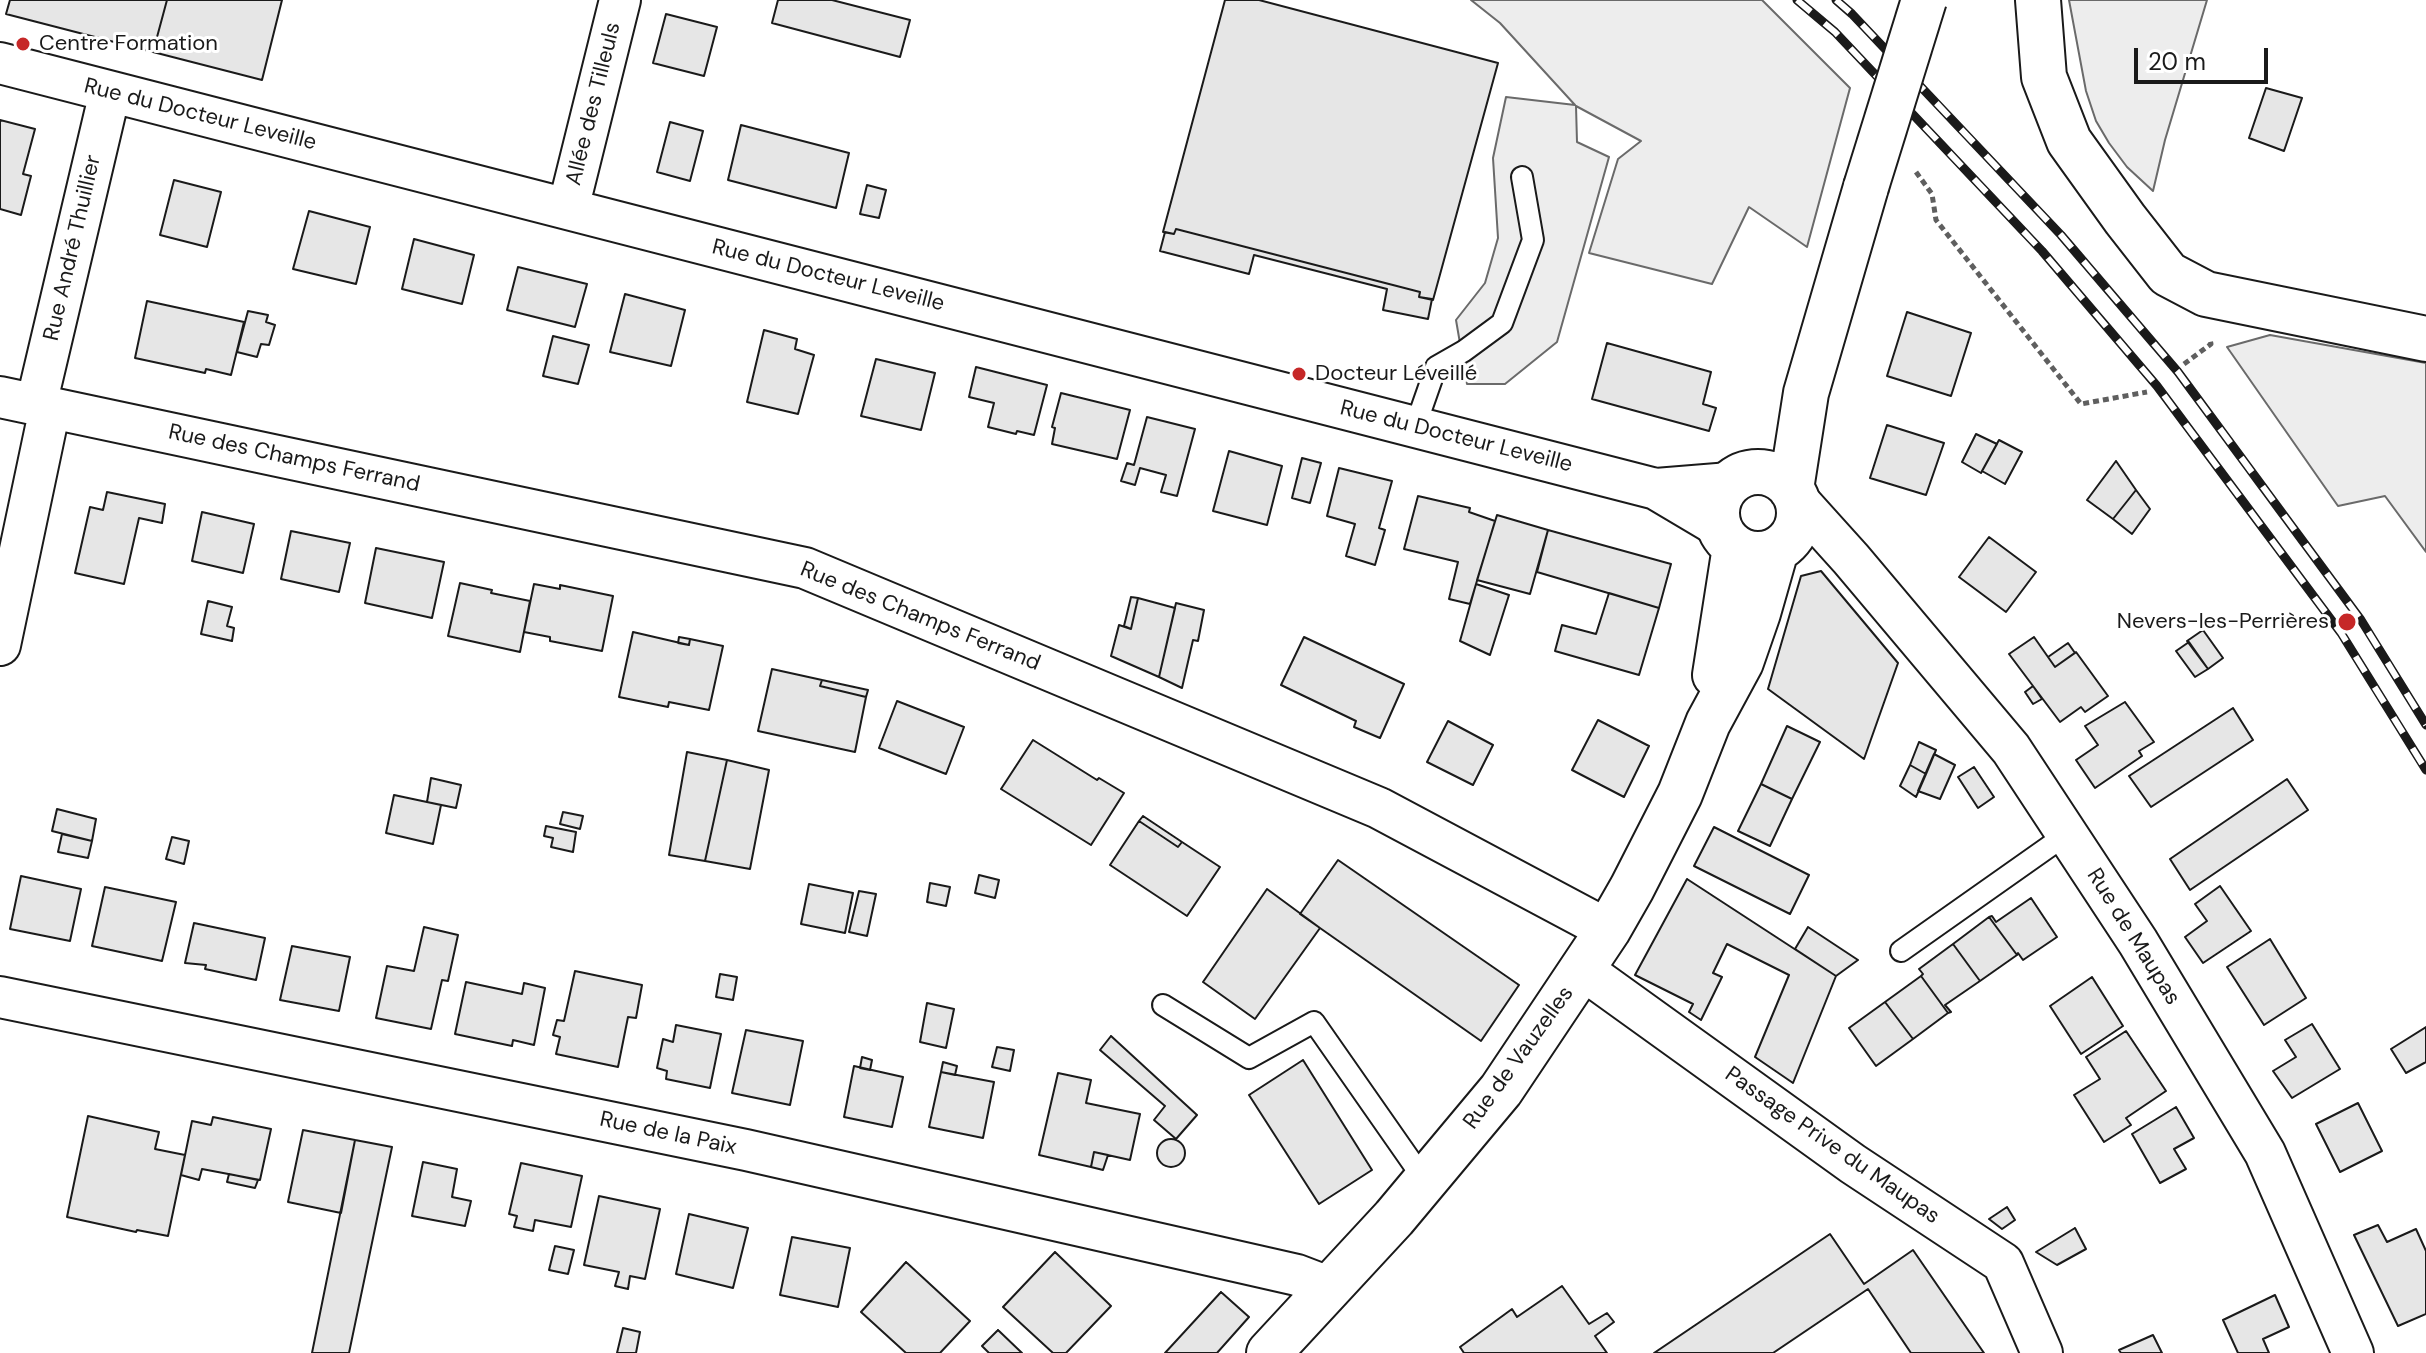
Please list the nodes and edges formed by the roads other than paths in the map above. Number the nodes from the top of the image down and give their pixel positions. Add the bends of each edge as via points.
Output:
1 (620, 0) edge
2 (1924, 0) edge
3 (2038, 0) edge
4 (0, 63) edge
5 (110, 92) junction
6 (1522, 177) dead end
7 (568, 209) junction
8 (2426, 339) edge
9 (29, 403) edge
10 (1415, 427) junction
11 (1768, 485) junction
12 (1656, 489) junction
13 (1755, 542) junction
14 (1851, 559) junction
15 (0, 645) edge
16 (2067, 834) junction
17 (1608, 930) junction
18 (1901, 951) dead end
19 (1582, 969) junction
20 (0, 997) edge
21 (1163, 1005) dead end
22 (1425, 1181) junction
23 (1331, 1288) junction
24 (1269, 1353) edge
25 (2042, 1353) edge
26 (2353, 1353) edge

1 - 7 street, Allée des Tilleuls
2 - 11 main road, bridge via 1806,393
3 - 8 main road via 2044,77 2069,141 2168,274 2206,294
4 - 5 street, Rue du Docteur Leveille
5 - 7 street, Rue du Docteur Leveille
5 - 9 street, Rue André Thuillier
6 - 10 lane via 1533,240 1502,323 1436,367
7 - 10 street, Rue du Docteur Leveille
9 - 15 street, Rue André Thuillier
9 - 17 street, Rue des Champs Ferrand via 805,568 1379,808
10 - 12 street, Rue du Docteur Leveille
11 - 12 street, Rue du Docteur Leveille
11 - 13 main road via 1799,521
11 - 13 main road via 1718,504 1717,516
11 - 14 street, Rue de Maupas
12 - 13 street, Rue du Docteur Leveille
13 - 14 street
13 - 17 main road, Rue de Vauzelles via 1708,723 1680,794
14 - 16 street, Rue de Maupas via 2011,749
16 - 18 lane
16 - 26 street, Rue de Maupas via 2265,1153
17 - 19 main road, Rue de Vauzelles
19 - 22 main road, Rue de Vauzelles via 1501,1090
19 - 25 street, Passage Prive du Maupas via 2003,1263
20 - 23 street, Rue de la Paix via 746,1150 1297,1275
21 - 22 lane via 1249,1058 1314,1022
22 - 23 main road, Rue de Vauzelles
23 - 24 main road, Rue de Vauzelles

